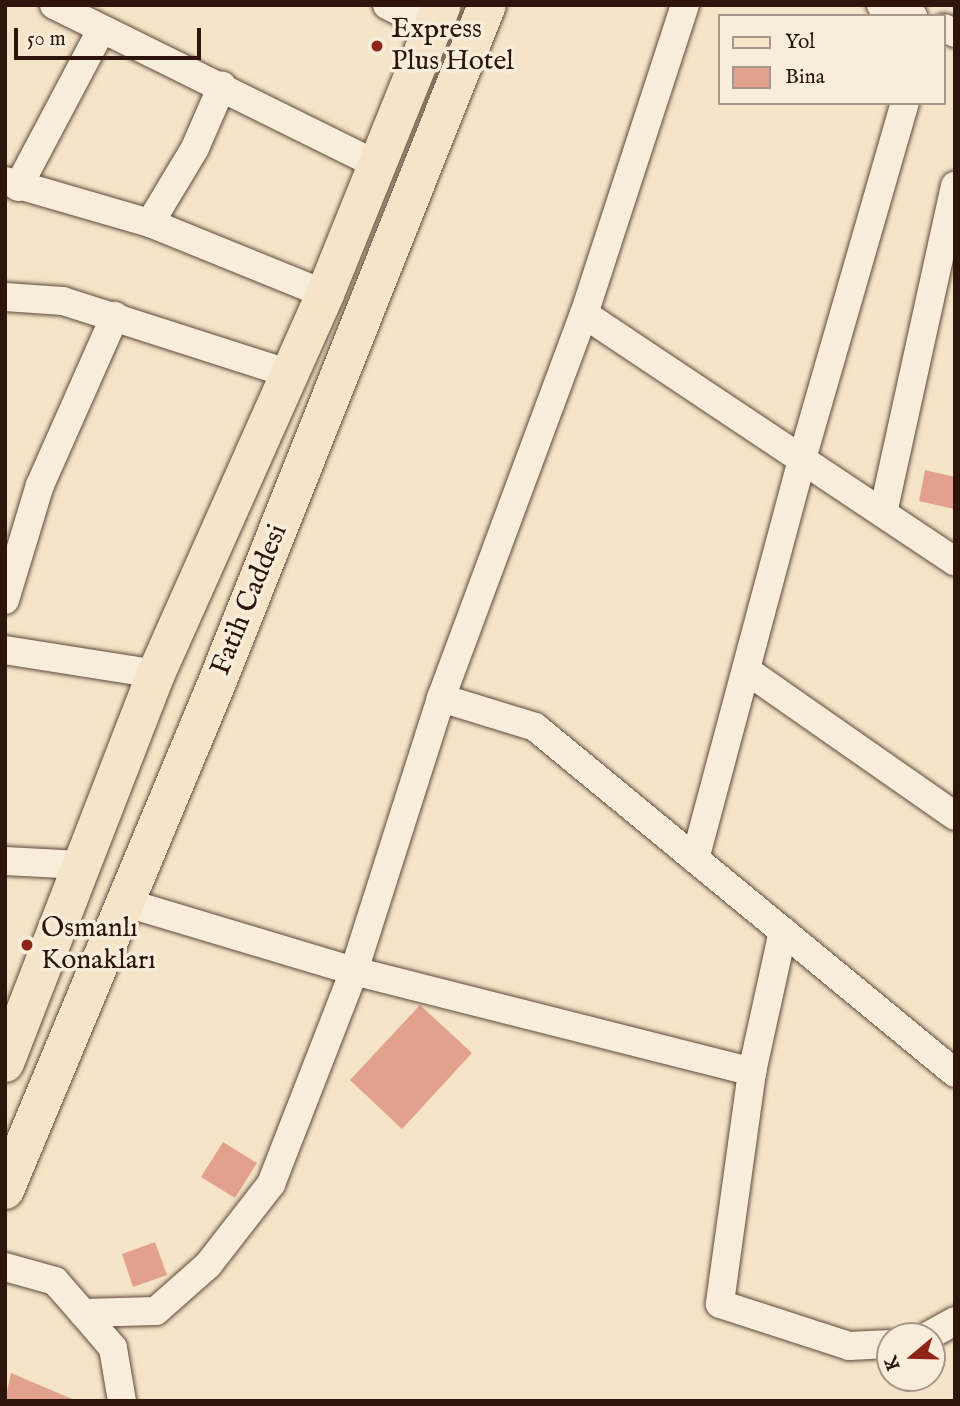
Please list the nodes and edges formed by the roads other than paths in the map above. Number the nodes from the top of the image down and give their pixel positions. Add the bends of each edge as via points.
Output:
1 (54, 5) edge
2 (387, 5) edge
3 (487, 5) edge
4 (685, 5) edge
5 (881, 5) edge
6 (907, 14) edge
7 (438, 17) edge
8 (101, 30) junction
9 (222, 86) junction
10 (904, 105) edge
11 (378, 165) junction
12 (12, 184) edge
13 (955, 186) edge
14 (150, 223) junction
15 (326, 294) junction
16 (5, 297) edge
17 (584, 314) junction
18 (115, 316) junction
19 (290, 374) junction
20 (802, 459) junction
21 (883, 513) junction
22 (955, 561) edge
23 (5, 600) edge
24 (5, 650) edge
25 (746, 670) junction
26 (156, 674) junction
27 (440, 698) junction
28 (955, 816) edge
29 (695, 859) junction
30 (5, 861) edge
31 (81, 865) junction
32 (127, 903) junction
33 (783, 931) junction
34 (354, 971) junction
35 (10, 1042) edge
36 (752, 1072) junction
37 (955, 1073) edge
38 (5, 1190) edge
39 (5, 1266) edge
40 (83, 1313) junction
41 (876, 1345) edge
42 (122, 1401) edge

1 - 8 street
2 - 7 street
3 - 32 main road, Fatih Caddesi
4 - 17 street
5 - 6 street
7 - 11 main road, Fatih Caddesi
8 - 9 street
8 - 12 street
9 - 11 street
9 - 14 street via 195,148
10 - 20 street
11 - 15 main road, Fatih Caddesi
12 - 14 street
13 - 21 street
14 - 15 street
15 - 19 main road, Fatih Caddesi
16 - 18 street via 63,301
17 - 20 street
17 - 27 street
18 - 19 street
18 - 23 street via 40,485
19 - 26 main road, Fatih Caddesi
20 - 21 street
20 - 25 street
21 - 22 street
24 - 26 street
25 - 28 street
25 - 29 street
26 - 31 main road, Fatih Caddesi
27 - 29 street via 536,727
27 - 34 street
29 - 33 street
30 - 31 street
31 - 35 main road, Fatih Caddesi
32 - 34 street
32 - 38 main road, Fatih Caddesi
33 - 36 street
33 - 37 street
34 - 36 street
34 - 40 street via 271,1184 208,1265 156,1311
36 - 41 street via 720,1304 849,1346
39 - 40 street via 55,1281
40 - 42 street via 113,1348

